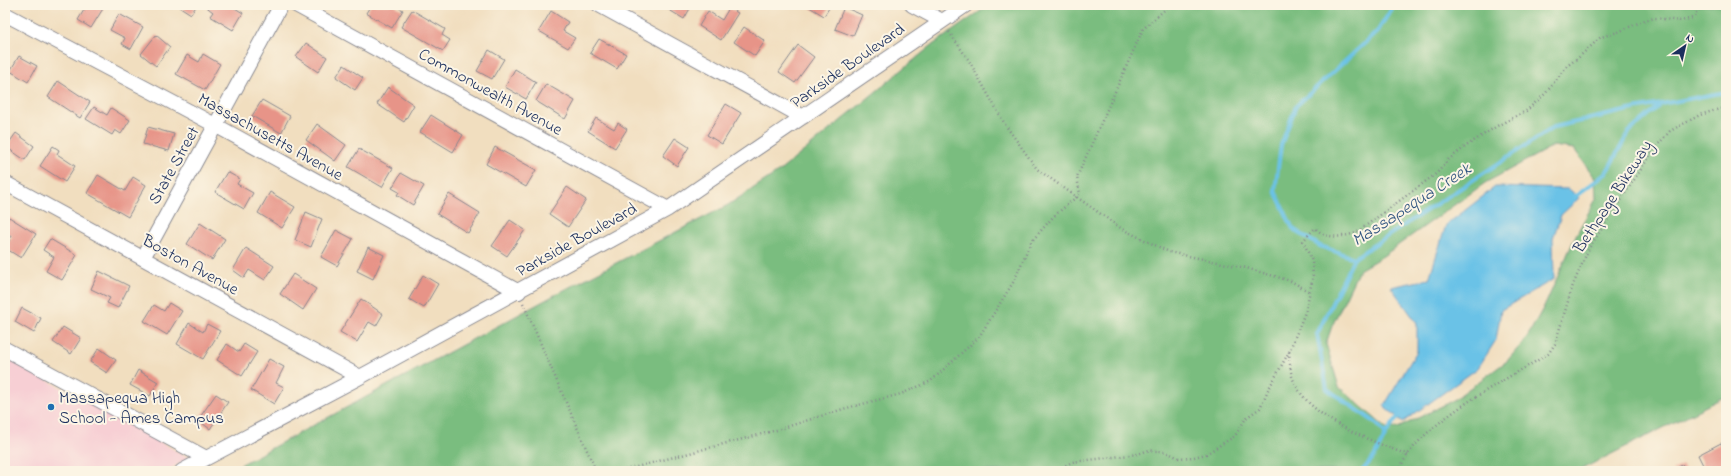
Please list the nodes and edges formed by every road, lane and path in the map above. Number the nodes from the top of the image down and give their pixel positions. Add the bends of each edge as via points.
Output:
1 (281, 5) edge
2 (296, 5) edge
3 (599, 5) edge
4 (912, 5) edge
5 (966, 5) edge
6 (1170, 5) edge
7 (1703, 5) edge
8 (5, 14) edge
9 (942, 21) junction
10 (1726, 107) edge
11 (803, 117) junction
12 (215, 125) junction
13 (5, 183) edge
14 (1077, 197) junction
15 (668, 209) junction
16 (143, 258) junction
17 (519, 292) junction
18 (1310, 292) junction
19 (5, 349) edge
20 (1289, 352) junction
21 (360, 377) junction
22 (1408, 456) junction
23 (206, 458) junction
24 (182, 471) edge
25 (596, 471) edge
26 (621, 471) edge
27 (1055, 471) edge
28 (1399, 471) edge

1 - 12 street, State Street
2 - 15 street, Commonwealth Avenue
3 - 11 street
4 - 9 street
5 - 9 street, Parkside Boulevard
6 - 14 path via 1143,29 1077,177 1080,194
7 - 18 path via 1693,18 1681,21 1655,18 1645,20 1601,37 1567,66 1545,94 1526,111 1469,144 1448,160 1437,173 1356,233 1341,237 1321,234 1315,228 1303,241 1312,261
8 - 12 street, Massachusetts Avenue
9 - 11 street, Parkside Boulevard
9 - 14 path via 968,58 1006,126 1037,169
10 - 22 path, Bethpage Bikeway via 1700,115 1670,131 1648,158 1589,248 1573,285 1555,344 1548,354 1467,403 1420,440
11 - 15 street, Parkside Boulevard
12 - 16 street, State Street
12 - 17 street, Massachusetts Avenue
13 - 16 street, Boston Avenue
14 - 18 path via 1122,229 1169,252 1253,270 1291,281
14 - 26 path via 1054,216 1031,242 1014,282 979,337 931,381 901,394
15 - 17 street, Parkside Boulevard
16 - 21 street, Boston Avenue
17 - 21 street, Parkside Boulevard
17 - 25 path
18 - 20 path via 1306,310
19 - 23 street
20 - 22 path via 1293,379 1305,399 1334,422 1368,440
20 - 27 path via 1260,408 1246,418 1235,436 1206,454 1179,458 1166,452 1150,450 1138,454 1072,462
21 - 23 street, Parkside Boulevard
22 - 28 path, Bethpage Bikeway
23 - 24 street, Parkside Boulevard

